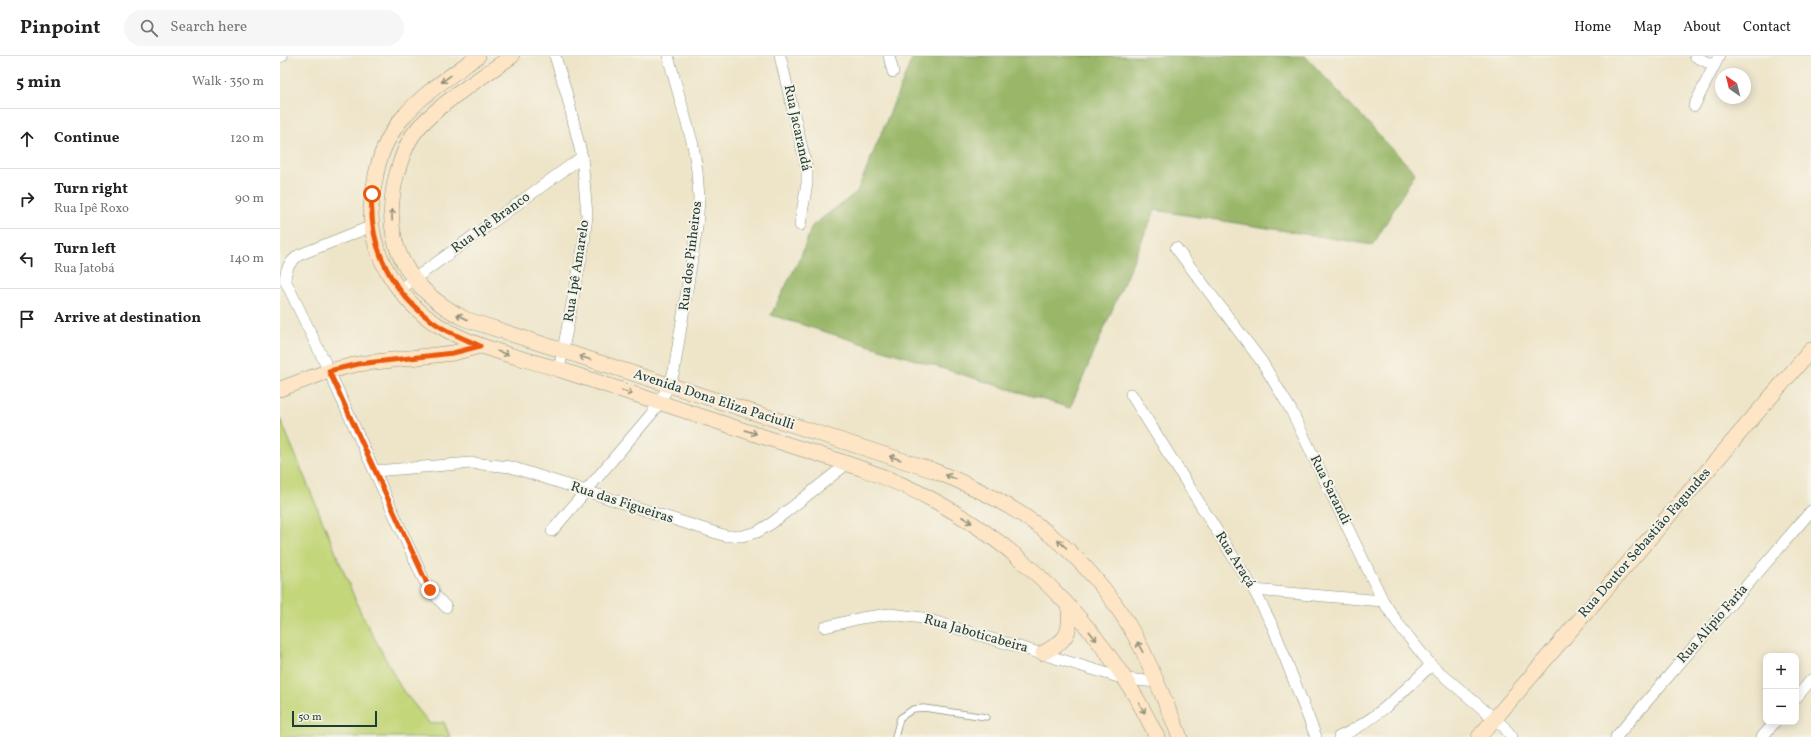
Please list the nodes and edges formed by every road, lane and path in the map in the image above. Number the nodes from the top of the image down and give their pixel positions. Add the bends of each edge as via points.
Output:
1 (478, 56) edge
2 (512, 56) edge
3 (555, 56) edge
4 (668, 56) edge
5 (780, 56) edge
6 (889, 56) edge
7 (1695, 56) edge
8 (1716, 61) edge
9 (893, 72) dead end
10 (1694, 106) dead end
11 (582, 157) junction
12 (800, 225) dead end
13 (372, 226) junction
14 (1176, 248) dead end
15 (414, 279) junction
16 (399, 290) junction
17 (480, 346) junction
18 (1811, 350) edge
19 (564, 351) junction
20 (559, 370) junction
21 (329, 371) junction
22 (669, 386) junction
23 (280, 389) edge
24 (1131, 394) dead end
25 (660, 403) junction
26 (848, 464) junction
27 (375, 471) junction
28 (585, 491) junction
29 (1811, 511) edge
30 (552, 531) dead end
31 (1254, 590) junction
32 (1384, 601) junction
33 (446, 607) dead end
34 (1070, 607) junction
35 (825, 627) dead end
36 (1043, 653) junction
37 (1431, 665) junction
38 (1125, 679) junction
39 (1811, 680) edge
40 (1157, 682) junction
41 (1799, 694) edge
42 (986, 717) dead end
43 (1496, 719) junction
44 (1772, 725) edge
45 (895, 737) edge
46 (1157, 737) edge
47 (1180, 737) edge
48 (1316, 737) edge
49 (1339, 737) edge
50 (1479, 737) edge
51 (1512, 737) edge
52 (1616, 737) edge
53 (1762, 737) edge

1 -> 13 street, Avenida Dona Eliza Paciulli via 413,106 386,142 378,164 372,194
15 -> 2 street, Avenida Dona Eliza Paciulli via 402,260 392,227 394,186 406,146 415,132 448,102
3 - 11 street, Rua Ipê Amarelo
4 - 22 street, Rua dos Pinheiros via 693,145 699,198 677,357
5 - 12 street, Rua Jacarandá via 807,169 808,183
6 - 9 street
7 - 8 street
8 - 10 street
11 - 15 street, Rua Ipê Branco
11 - 19 street, Rua Ipê Amarelo via 587,215
13 - 16 street, Avenida Dona Eliza Paciulli via 380,254
13 - 21 street via 299,255 290,262 286,270 285,280
14 - 32 street, Rua Sarandi via 1262,362 1292,410
15 - 16 street, Rua Ipê Branco
19 -> 15 street, Avenida Dona Eliza Paciulli via 465,319 438,303
16 - 17 street, Avenida Dona Eliza Paciulli via 409,302 437,325
17 -> 20 street, Avenida Dona Eliza Paciulli
17 - 21 street via 453,353 358,364
18 - 43 street, Rua Doutor Sebastião Fagundes
19 - 20 street, Rua Ipê Amarelo
22 -> 19 street, Avenida Dona Eliza Paciulli
20 -> 25 street, Avenida Dona Eliza Paciulli
21 - 23 street
21 - 27 street
22 - 25 street, Rua dos Pinheiros
40 -> 22 street, Avenida Dona Eliza Paciulli via 1131,630 1093,576 1060,543 1018,511 964,482 932,470
24 - 31 street, Rua Araçá
25 -> 26 street, Avenida Dona Eliza Paciulli
25 - 28 street, Rua dos Pinheiros
26 - 28 street, Rua das Figueiras via 772,523 757,532 742,536 726,536 711,532
26 -> 34 street, Avenida Dona Eliza Paciulli via 910,488 965,518 1023,561
27 - 28 street, Rua das Figueiras via 471,463 491,464 510,467
27 - 33 street via 423,578
28 - 30 street, Rua dos Pinheiros
29 - 52 street, Rua Alípio Faria
31 - 32 street
31 - 48 street, Rua Araçá via 1273,627
32 - 37 street, Rua Sarandi via 1399,625
34 - 36 street via 1070,628 1067,635 1056,646
34 -> 38 street, Avenida Dona Eliza Paciulli
35 - 36 street, Rua Jaboticabeira via 890,614 923,618
36 - 38 street, Rua Jaboticabeira
37 - 43 street, Rua Sarandi
37 - 49 street via 1370,719
38 - 40 street, Rua Jaboticabeira
38 -> 46 street, Avenida Dona Eliza Paciulli
39 - 41 street
40 - 47 street, Avenida Dona Eliza Paciulli
42 - 45 lane via 924,708 913,709 900,718
43 - 50 street, Rua Doutor Sebastião Fagundes
43 - 51 street, Rua Sarandi
44 - 53 street

